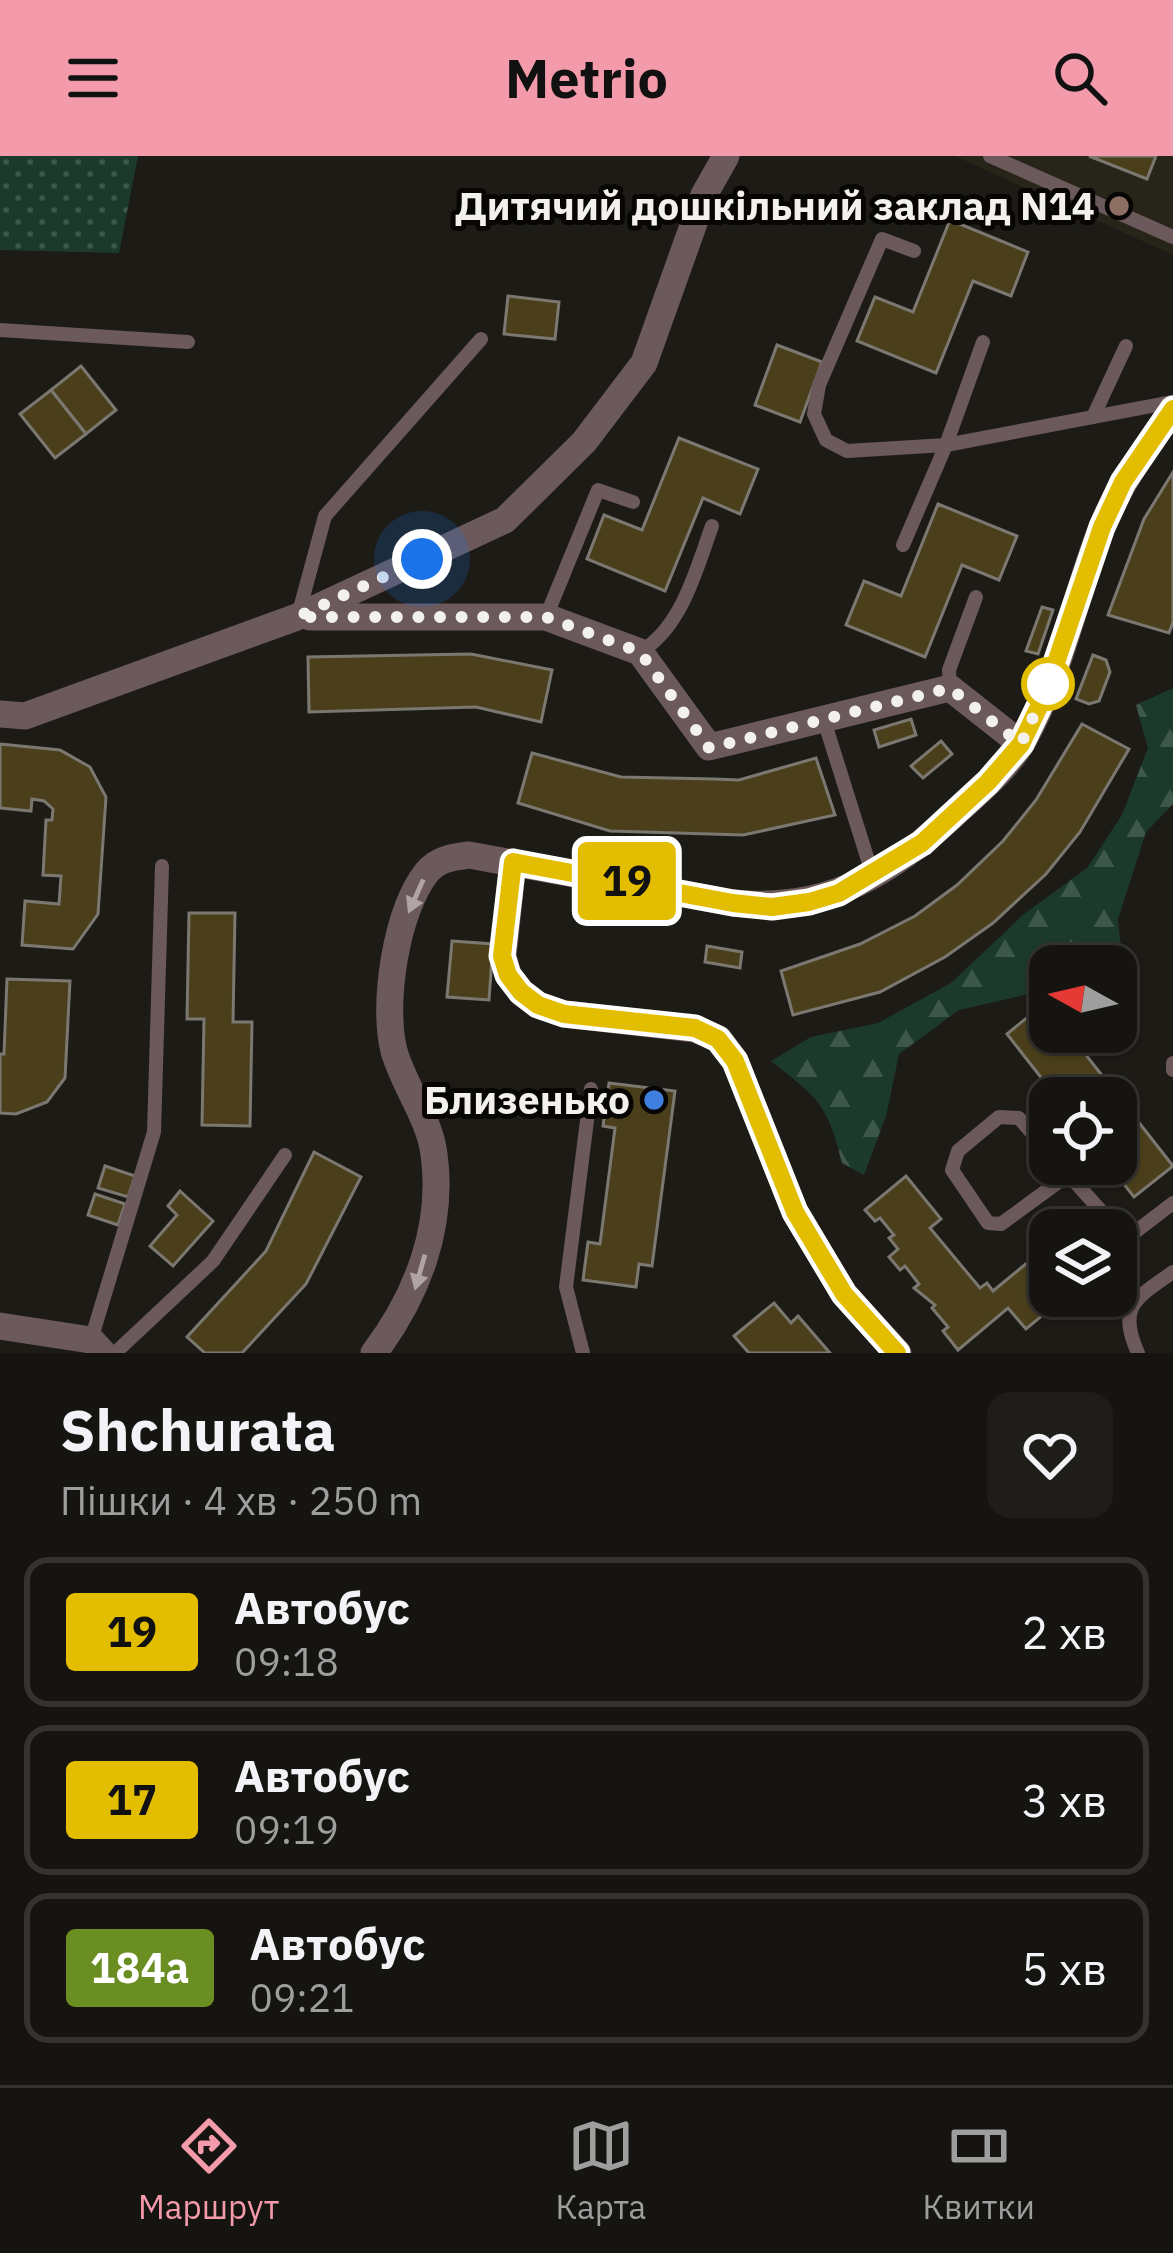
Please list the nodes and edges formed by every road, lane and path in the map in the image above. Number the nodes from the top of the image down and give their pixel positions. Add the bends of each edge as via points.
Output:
1 (726, 156) edge
2 (990, 156) edge
3 (1173, 237) edge
4 (914, 251) dead end
5 (0, 330) edge
6 (482, 339) dead end
7 (188, 342) dead end
8 (982, 342) dead end
9 (1126, 346) dead end
10 (1173, 406) edge
11 (1094, 417) junction
12 (946, 445) junction
13 (633, 502) dead end
14 (712, 526) dead end
15 (903, 545) dead end
16 (976, 597) dead end
17 (297, 617) junction
18 (546, 617) junction
19 (640, 652) junction
20 (950, 688) junction
21 (0, 714) edge
22 (828, 733) dead end
23 (1021, 744) junction
24 (513, 862) junction
25 (162, 866) dead end
26 (873, 876) junction
27 (591, 1089) dead end
28 (1029, 1130) edge
29 (284, 1155) dead end
30 (1046, 1185) edge
31 (1077, 1185) edge
32 (1173, 1202) edge
33 (1173, 1272) edge
34 (0, 1326) edge
35 (103, 1349) edge
36 (374, 1353) edge
37 (583, 1353) edge
38 (898, 1353) edge
39 (1138, 1353) edge

1 - 17 street via 704,195 644,363 584,442 505,520
2 - 3 lane
4 - 12 lane via 882,239 818,385 814,414 826,440 847,451
5 - 7 lane
6 - 17 lane via 325,517
8 - 12 lane
9 - 11 lane
10 - 11 lane
10 - 23 street via 1102,527
11 - 12 lane
12 - 15 lane
13 - 18 lane via 598,490
14 - 19 lane via 687,596 656,643
16 - 20 lane
17 - 18 street
17 - 21 street via 25,716
18 - 19 street
19 - 20 street via 709,748
20 - 23 street
22 - 26 lane
23 - 26 street via 922,843
24 - 26 street via 772,907 809,902
24 -> 36 street via 444,859 428,872 398,944 391,1033 434,1152 435,1190 417,1288
24 - 38 street via 502,956 521,992 564,1014 695,1028 718,1039 735,1061 795,1212 844,1294
25 - 35 lane via 154,1132
27 - 37 lane via 566,1287
28 - 30 lane via 1018,1118 999,1117 958,1151 952,1170 988,1222 1001,1224
29 - 35 lane via 212,1261
31 - 32 lane via 1126,1239
33 - 39 lane via 1128,1312
34 - 35 street

